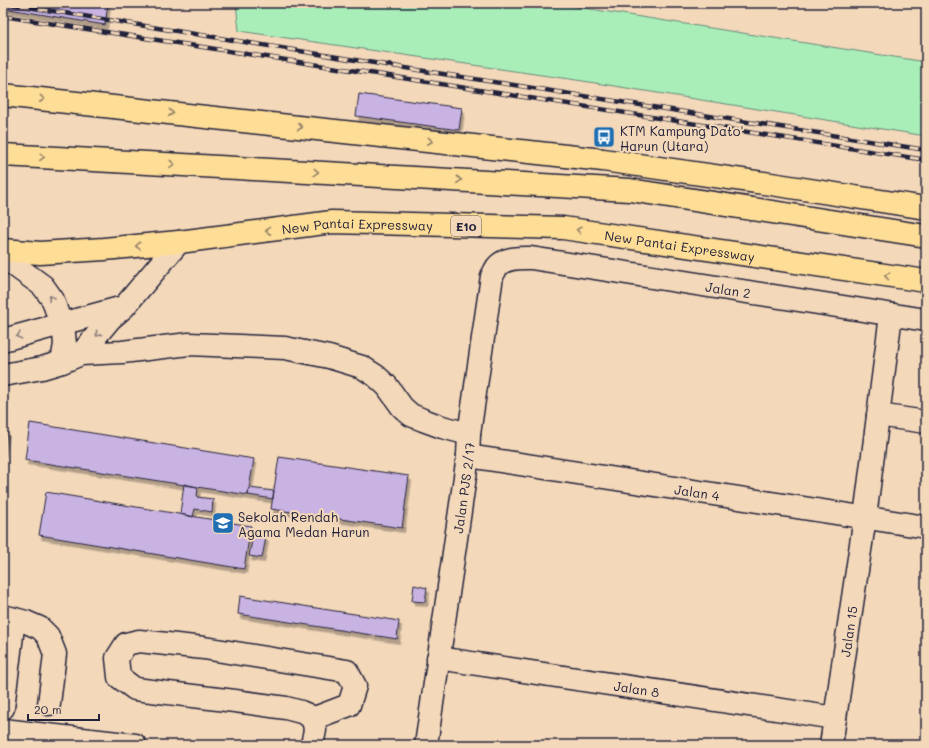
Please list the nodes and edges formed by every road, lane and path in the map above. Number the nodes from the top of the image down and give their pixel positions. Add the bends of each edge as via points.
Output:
1 (3, 94) edge
2 (3, 154) edge
3 (926, 208) edge
4 (926, 236) edge
5 (179, 242) junction
6 (3, 250) edge
7 (3, 257) edge
8 (531, 258) joint
9 (926, 281) edge
10 (124, 307) junction
11 (891, 314) junction
12 (926, 320) edge
13 (62, 324) junction
14 (3, 340) edge
15 (71, 358) junction
16 (3, 374) edge
17 (878, 415) junction
18 (926, 422) edge
19 (469, 434) junction
20 (468, 456) junction
21 (865, 517) junction
22 (926, 527) edge
23 (9, 617) edge
24 (438, 658) junction
25 (49, 704) dead end
26 (3, 708) edge
27 (835, 718) junction
28 (312, 719) junction
29 (3, 730) edge
30 (135, 745) edge
31 (312, 745) edge
32 (426, 745) edge
33 (831, 745) edge

1 -> 3 highway via 603,160
2 -> 4 highway via 630,190
5 -> 6 highway, New Pantai Expressway / E10 via 40,253
9 -> 5 highway, New Pantai Expressway / E10 via 563,228 332,222
5 - 10 street
13 -> 7 street via 53,300 43,286
8 - 11 street, Jalan 2
8 - 19 street, Jalan PJS 2/17 via 508,260 498,266 492,276
10 - 13 street
10 -> 15 street
11 - 12 street, Jalan 2
11 - 17 street, Jalan 15
13 -> 14 street
13 - 15 street via 65,344
15 - 16 street via 42,368
15 - 19 street via 189,344 285,348 330,356 376,376 411,415
17 - 18 street
17 - 21 street, Jalan 15
19 - 20 street, Jalan PJS 2/17
20 - 21 street, Jalan 4
20 - 24 street, Jalan PJS 2/17
21 - 22 street, Jalan 4
21 - 27 street, Jalan 15
23 - 25 street via 40,628 48,636 55,654
23 - 26 street
24 - 27 street, Jalan 8
24 - 32 street, Jalan PJS 2/17
27 - 33 street, Jalan 15
28 - 28 street via 302,712 286,708 136,689 118,677 116,658 126,644 139,641 204,648 347,671 355,686 349,705
28 - 31 street
29 - 30 street

